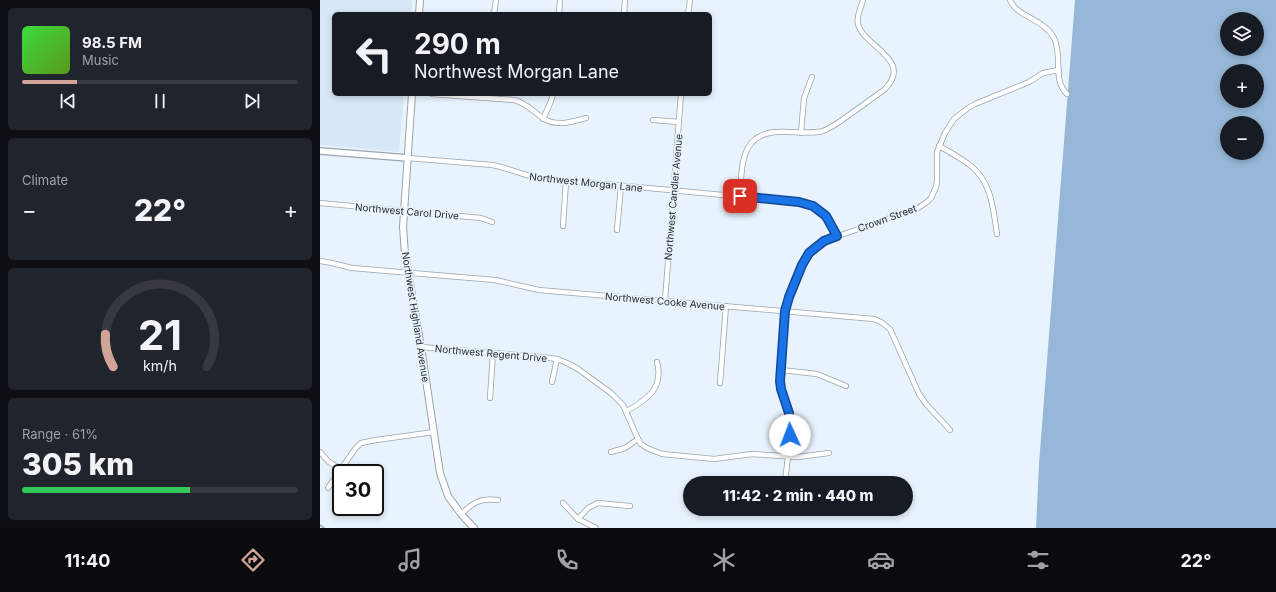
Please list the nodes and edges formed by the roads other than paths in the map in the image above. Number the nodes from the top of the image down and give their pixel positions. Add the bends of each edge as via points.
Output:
1 (420, 0) edge
2 (496, 0) edge
3 (560, 0) edge
4 (625, 0) edge
5 (690, 0) edge
6 (863, 0) edge
7 (1010, 0) edge
8 (419, 12) edge
9 (494, 12) edge
10 (559, 12) edge
11 (624, 12) edge
12 (688, 12) edge
13 (1059, 70) junction
14 (812, 77) dead end
15 (1067, 94) dead end
16 (412, 96) edge
17 (454, 96) edge
18 (552, 96) edge
19 (681, 96) edge
20 (586, 118) dead end
21 (543, 119) junction
22 (653, 120) dead end
23 (679, 122) junction
24 (801, 133) junction
25 (939, 146) junction
26 (320, 151) edge
27 (408, 158) junction
28 (566, 181) junction
29 (621, 186) junction
30 (674, 190) junction
31 (740, 196) junction
32 (320, 203) edge
33 (404, 211) junction
34 (492, 222) dead end
35 (563, 226) dead end
36 (617, 230) dead end
37 (997, 234) dead end
38 (837, 236) junction
39 (320, 261) edge
40 (409, 273) junction
41 (665, 301) junction
42 (726, 306) junction
43 (785, 311) junction
44 (421, 347) junction
45 (493, 353) junction
46 (557, 359) junction
47 (657, 362) dead end
48 (781, 370) junction
49 (552, 382) dead end
50 (720, 384) dead end
51 (846, 386) dead end
52 (490, 398) dead end
53 (627, 412) junction
54 (950, 430) dead end
55 (434, 432) junction
56 (638, 439) junction
57 (320, 452) edge
58 (611, 452) dead end
59 (829, 453) dead end
60 (788, 456) junction
61 (332, 464) edge
62 (344, 464) edge
63 (786, 476) edge
64 (332, 482) edge
65 (328, 488) dead end
66 (498, 500) dead end
67 (563, 503) dead end
68 (630, 506) dead end
69 (461, 514) junction
70 (578, 518) junction
71 (474, 528) edge
72 (596, 528) edge

1 - 8 main road
2 - 9 street
3 - 10 street
4 - 11 street
5 - 12 street
6 - 24 street via 858,15 860,28 887,56 892,68 892,79 884,90 830,128
7 - 13 street via 1017,10 1044,25 1053,37 1057,47
13 - 15 street via 1059,81
13 - 25 street, Crown Street via 1043,73 1029,82 968,108 954,119
14 - 24 street via 804,98
16 - 27 main road, Northwest Highland Avenue
17 - 21 street via 521,102
18 - 21 street
19 - 23 street, Northwest Candler Avenue
20 - 21 street via 564,123
22 - 23 street
23 - 30 street, Northwest Candler Avenue
24 - 31 street via 770,132 751,143 744,158
25 - 37 street via 970,165 986,184 991,197
25 - 38 street, Crown Street via 936,159 936,187 927,202 918,208
26 - 27 street, Northwest Morgan Lane
27 - 28 street, Northwest Morgan Lane via 492,165 534,177
27 - 33 main road, Northwest Highland Avenue
28 - 29 street, Northwest Morgan Lane
28 - 35 street
29 - 30 street, Northwest Morgan Lane
29 - 36 street
30 - 31 street, Northwest Morgan Lane
30 - 41 street, Northwest Candler Avenue
31 - 38 street, Northwest Morgan Lane via 799,202 813,206 826,216
32 - 33 street, Northwest Carol Drive
33 - 34 street, Northwest Carol Drive via 481,218
33 - 40 main road, Northwest Highland Avenue via 404,244
38 - 43 street, Crown Street via 824,241 809,253
39 - 40 street, Northwest Cooke Avenue via 352,268
40 - 41 street, Northwest Cooke Avenue via 495,280 539,290
40 - 44 main road, Northwest Highland Avenue
41 - 42 street, Northwest Cooke Avenue
42 - 43 street, Northwest Cooke Avenue
42 - 50 street
43 - 48 street, Crown Street
43 - 54 street, Northwest Cooke Avenue via 874,319 886,325 893,334 919,394
44 - 45 street, Northwest Regent Drive
44 - 55 main road, Northwest Highland Avenue
45 - 46 street, Northwest Regent Drive
45 - 52 street
46 - 49 street
46 - 53 street, Northwest Regent Drive via 593,379 617,398
47 - 53 street via 658,379 653,392
48 - 51 street via 817,374
48 - 60 street, Crown Street via 781,389 790,421
53 - 56 street, Northwest Regent Drive
55 - 62 street via 361,443
55 - 69 main road, Northwest Highland Avenue via 442,480 448,496
56 - 58 street via 625,448
56 - 60 street via 641,444 654,451 673,456
57 - 61 street
59 - 60 street
60 - 63 street, Crown Street
64 - 65 street
66 - 69 street via 478,501
67 - 70 street
68 - 70 street via 598,503
69 - 71 main road, Northwest Highland Avenue
70 - 72 street

